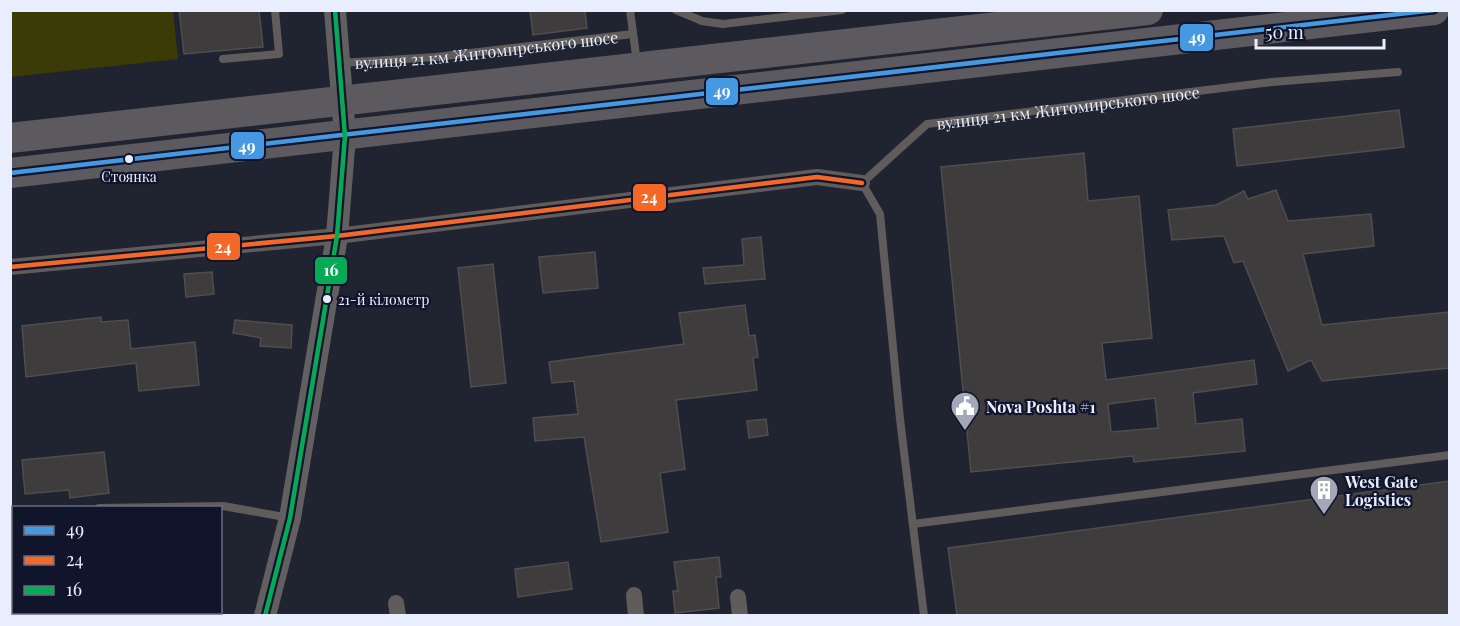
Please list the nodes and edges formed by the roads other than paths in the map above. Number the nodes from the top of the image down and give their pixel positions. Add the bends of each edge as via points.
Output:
1 (275, 10) edge
2 (630, 10) edge
3 (676, 10) edge
4 (842, 10) edge
5 (1148, 10) edge
6 (1434, 10) edge
7 (822, 12) edge
8 (335, 17) edge
9 (633, 34) junction
10 (223, 59) dead end
11 (339, 63) junction
12 (638, 67) junction
13 (1398, 72) dead end
14 (342, 99) junction
15 (345, 136) junction
16 (10, 138) edge
17 (10, 173) edge
18 (862, 183) junction
19 (337, 236) junction
20 (10, 267) edge
21 (1449, 454) edge
22 (222, 506) edge
23 (290, 518) junction
24 (913, 524) junction
25 (634, 595) dead end
26 (738, 597) dead end
27 (265, 615) edge
28 (636, 615) edge
29 (740, 615) edge
30 (924, 615) edge

1 - 10 lane via 279,54
2 - 9 lane
3 - 7 lane via 702,21 723,24
4 - 7 lane
5 - 12 highway
6 - 15 highway
8 - 11 main road
9 - 11 lane, вулиця 21 км Житомирського шосе via 436,57
9 - 12 lane
11 - 14 main road
12 - 14 highway
13 - 18 lane, вулиця 21 км Житомирського шосе via 1272,82 927,124
14 - 15 main road
14 - 16 highway
15 - 17 highway
15 - 19 main road
18 - 19 street via 817,177
18 - 24 lane via 880,214
19 - 20 street
19 - 23 main road
21 - 24 lane
22 - 23 lane
23 - 27 main road
24 - 30 lane
25 - 28 street
26 - 29 street

